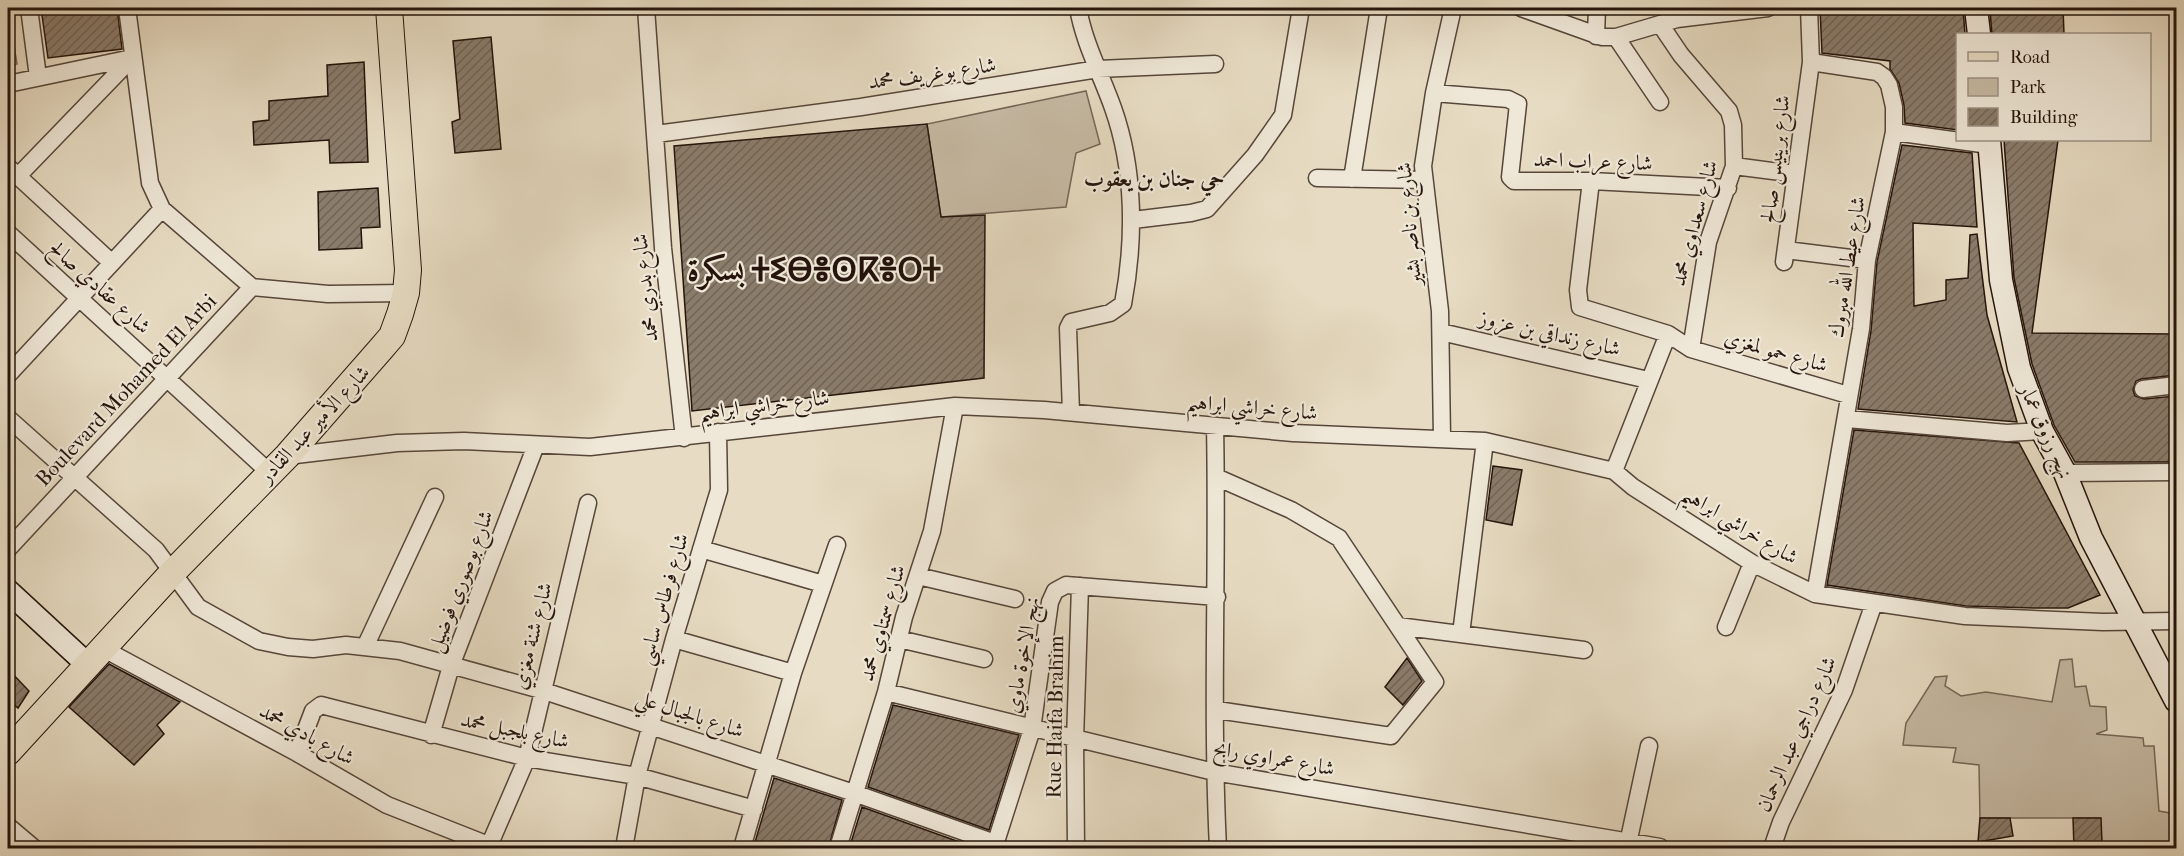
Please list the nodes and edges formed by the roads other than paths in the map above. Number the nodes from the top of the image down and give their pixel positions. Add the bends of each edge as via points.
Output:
1 (29, 8) edge
2 (127, 8) edge
3 (390, 8) edge
4 (646, 8) edge
5 (1078, 8) edge
6 (1301, 8) edge
7 (1379, 8) edge
8 (1453, 8) edge
9 (1521, 8) edge
10 (1597, 8) edge
11 (1768, 8) edge
12 (1809, 8) edge
13 (1976, 8) edge
14 (1660, 24) junction
15 (1978, 33) edge
16 (1596, 36) junction
17 (1616, 37) junction
18 (132, 58) junction
19 (1811, 62) junction
20 (1215, 64) dead end
21 (1098, 69) junction
22 (38, 77) junction
23 (8, 84) edge
24 (1434, 93) junction
25 (1660, 102) dead end
26 (1894, 132) junction
27 (656, 134) junction
28 (1956, 139) edge
29 (1989, 142) edge
30 (1734, 166) junction
31 (13, 172) edge
32 (1795, 174) junction
33 (1317, 178) dead end
34 (1352, 179) junction
35 (1425, 180) junction
36 (1591, 181) junction
37 (1728, 188) junction
38 (162, 209) junction
39 (1133, 220) junction
40 (8, 233) edge
41 (1867, 260) junction
42 (112, 262) junction
43 (252, 287) junction
44 (406, 293) junction
45 (79, 298) junction
46 (1441, 332) junction
47 (1668, 334) junction
48 (1691, 349) junction
49 (8, 375) edge
50 (166, 378) junction
51 (1648, 380) junction
52 (2176, 385) edge
53 (2143, 388) dead end
54 (1848, 395) junction
55 (955, 406) junction
56 (1071, 412) junction
57 (8, 418) edge
58 (1847, 419) junction
59 (1215, 426) junction
60 (2042, 431) junction
61 (718, 432) junction
62 (684, 438) junction
63 (1442, 438) junction
64 (1485, 441) junction
65 (536, 445) junction
66 (278, 464) junction
67 (1614, 471) junction
68 (2176, 472) edge
69 (2065, 473) junction
70 (1216, 477) junction
71 (74, 478) junction
72 (435, 497) dead end
73 (588, 503) dead end
74 (837, 545) dead end
75 (8, 549) edge
76 (701, 549) junction
77 (1752, 563) junction
78 (173, 572) junction
79 (918, 576) junction
80 (823, 584) junction
81 (1080, 586) junction
82 (8, 591) edge
83 (1815, 594) junction
84 (1217, 597) junction
85 (1015, 599) dead end
86 (1874, 603) junction
87 (2176, 621) edge
88 (2136, 622) junction
89 (1398, 626) junction
90 (1726, 627) dead end
91 (1461, 634) junction
92 (674, 639) junction
93 (899, 639) junction
94 (365, 647) junction
95 (1584, 650) dead end
96 (95, 656) junction
97 (984, 658) dead end
98 (451, 666) junction
99 (793, 673) junction
100 (541, 690) junction
101 (886, 692) junction
102 (2176, 701) edge
103 (1217, 710) junction
104 (652, 725) junction
105 (1032, 729) junction
106 (431, 735) junction
107 (1075, 740) junction
108 (1649, 746) dead end
109 (8, 752) edge
110 (297, 753) junction
111 (527, 758) junction
112 (768, 764) junction
113 (1214, 772) junction
114 (637, 776) junction
115 (854, 793) junction
116 (754, 808) junction
117 (8, 826) edge
118 (995, 846) edge
119 (1628, 846) edge
120 (1660, 847) dead end
121 (492, 848) edge
122 (34, 849) edge
123 (624, 849) edge
124 (742, 849) edge
125 (838, 849) edge
126 (1076, 849) edge
127 (1218, 849) edge
128 (1772, 849) edge

1 - 22 street
2 - 18 street
3 - 44 main road, شارع الأمير عبد القادر via 405,214
4 - 27 street, شارع بدري محمد
5 - 21 street via 1085,39
6 - 39 street via 1283,115 1256,155 1207,208
7 - 34 street
8 - 24 street, شارع بن ناصر بشير
9 - 16 street
10 - 16 street
11 - 14 street via 1693,16
12 - 19 street
13 - 15 main road
14 - 17 street
14 - 30 street, شارع سعداوي محمد via 1729,111
16 - 17 street
17 - 25 street
18 - 22 street
18 - 31 street
18 - 38 street via 150,183
19 - 26 street, شارع عيط الله مبروك via 1876,72 1884,77 1894,107
19 - 32 street, شارع برينيس صالح
20 - 21 street, شارع بوغريف محمد
21 - 27 street, شارع بوغريف محمد
21 - 39 street via 1123,148
22 - 23 street
24 - 35 street, شارع بن ناصر بشير via 1426,135
24 - 36 street, شارع عراب احمد via 1508,99 1518,104 1511,180
26 - 28 street
26 - 41 street, شارع عيط الله مبروك
27 - 62 street, شارع بدري محمد via 663,248
29 - 60 main road, نهج رزوق عمار via 2001,280 2019,368
30 - 32 street
30 - 37 street, شارع سعداوي محمد
31 - 42 street
32 - 41 street, شارع برينيس صالح via 1785,256
33 - 34 street
34 - 35 street
35 - 46 street, شارع بن ناصر بشير
36 - 37 street, شارع عراب احمد
36 - 47 street, شارع حمو لمغزي via 1578,290 1580,307
37 - 48 street, شارع سعداوي محمد via 1708,242
38 - 42 street
38 - 43 street
39 - 56 street via 1123,304 1110,313 1071,322 1068,328
40 - 45 street, شارع عقادي صالح
41 - 54 street, شارع عيط الله مبروك via 1861,329
42 - 45 street
43 - 44 street via 328,294
43 - 50 street, Boulevard Mohamed El Arbi
44 - 66 main road, شارع الأمير عبد القادر via 392,336
45 - 49 street
45 - 50 street, شارع عقادي صالح
46 - 51 street, شارع زنداقي بن عزوز
46 - 63 street, شارع بن ناصر بشير
47 - 48 street, شارع حمو لمغزي
47 - 51 street
48 - 54 street, شارع حمو لمغزي
50 - 66 street, شارع عقادي صالح
50 - 71 street, Boulevard Mohamed El Arbi
51 - 67 street
52 - 53 street
54 - 58 street, شارع عيط الله مبروك
55 - 56 street, شارع خراشي ابراهيم
55 - 61 street, شارع خراشي ابراهيم
55 - 79 street, شارع سمتاوي محمد via 932,531
56 - 59 street, شارع خراشي ابراهيم
57 - 71 street, شارع بالجبال علي
58 - 60 street via 2007,433
58 - 83 street, شارع عيط الله مبروك
59 - 63 street, شارع خراشي ابراهيم via 1371,438
59 - 70 street
60 - 69 main road, نهج رزوق عمار
61 - 62 street, شارع خراشي ابراهيم
61 - 76 street, شارع فرطاس ساسي via 719,490
62 - 65 street, شارع خراشي ابراهيم via 590,447
63 - 64 street, شارع خراشي ابراهيم
64 - 67 street, شارع خراشي ابراهيم
64 - 91 street
65 - 66 street, شارع خراشي ابراهيم via 397,443
65 - 98 street, شارع بوصوري فوضيل
66 - 78 main road, شارع الأمير عبد القادر
67 - 77 street, شارع خراشي ابراهيم
68 - 69 street
69 - 88 main road, نهج رزوق عمار via 2091,538
70 - 84 street
70 - 89 street via 1291,510 1339,538
71 - 75 street, Boulevard Mohamed El Arbi
71 - 78 street, شارع بالجبال علي via 156,550
72 - 94 street
73 - 100 street, شارع شنة مغزي
74 - 80 street
76 - 80 street
76 - 92 street, شارع فرطاس ساسي
77 - 83 street, شارع خراشي ابراهيم
77 - 90 street
78 - 94 street, شارع بالجبال علي via 198,607 259,641 313,649
78 - 96 main road, شارع الأمير عبد القادر
79 - 85 street
79 - 93 street, شارع سمتاوي محمد
80 - 99 street
81 - 84 street, نهج الإخوة ماوي
81 - 105 street, نهج الإخوة ماوي via 1060,587 1052,595
81 - 107 street, Rue Haifa Brahim
82 - 96 main road
83 - 86 street, شارع خراشي ابراهيم
84 - 103 street
86 - 88 street, شارع خراشي ابراهيم via 1965,616
86 - 128 street, شارع دراجي عبد الرحمان via 1844,690
87 - 88 street, شارع خراشي ابراهيم
88 - 102 main road, نهج رزوق عمار
89 - 91 street
89 - 103 street via 1435,682 1391,736
91 - 95 street
92 - 99 street
92 - 104 street, شارع فرطاس ساسي
93 - 97 street
93 - 101 street, شارع سمتاوي محمد
94 - 98 street, شارع بالجبال علي via 400,651
96 - 109 main road, شارع الأمير عبد القادر
96 - 110 street, شارع بادي محمد
98 - 100 street, شارع بالجبال علي
98 - 106 street, شارع بوصوري فوضيل
99 - 112 street
100 - 104 street, شارع بالجبال علي
100 - 111 street, شارع شنة مغزي
101 - 105 street, شارع عمراوي رابح
101 - 115 street, شارع سمتاوي محمد
103 - 113 street
104 - 112 street, شارع بالجبال علي
104 - 114 street, شارع فرطاس ساسي
105 - 107 street, شارع عمراوي رابح
105 - 118 street, نهج الإخوة ماوي
106 - 110 street, شارع بلجبل محمد via 321,705 313,711
106 - 111 street, شارع بلجبل محمد
107 - 113 street, شارع عمراوي رابح
107 - 126 street, Rue Haifa Brahim
108 - 119 street
110 - 121 street, شارع بادي محمد via 387,805
111 - 114 street, شارع بلجبل محمد
111 - 121 street, شارع شنة مغزي
112 - 115 street, شارع بالجبال علي
112 - 116 street
113 - 119 street, شارع عمراوي رابح
113 - 127 street
114 - 116 street, شارع بلجبل محمد
114 - 123 street, شارع فرطاس ساسي
115 - 118 street, شارع بالجبال علي
115 - 125 street, شارع سمتاوي محمد
116 - 124 street
117 - 122 street
119 - 120 street, شارع عمراوي رابح

